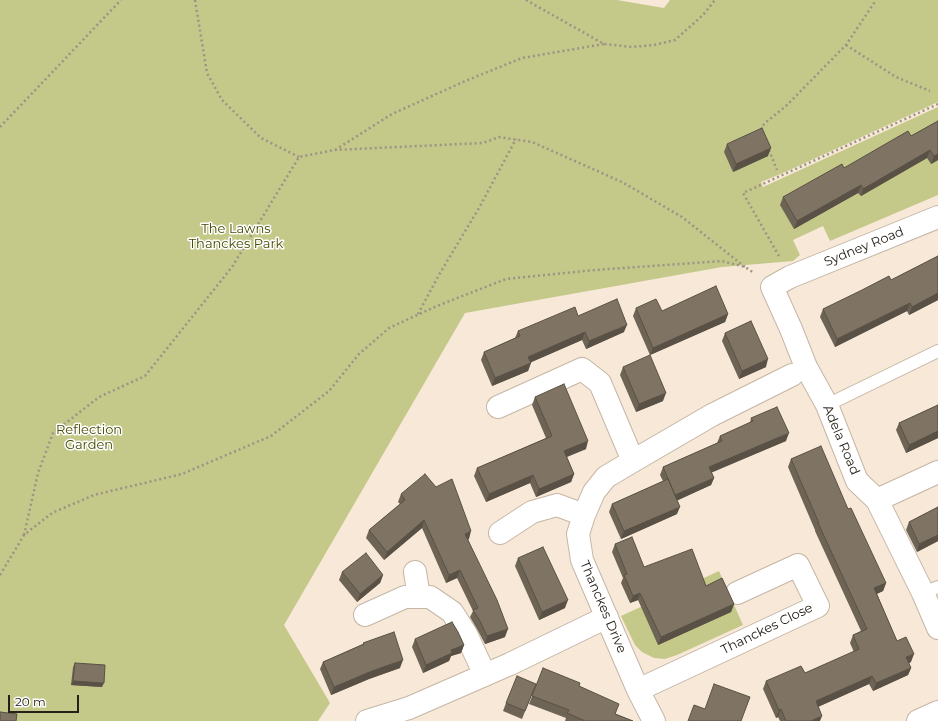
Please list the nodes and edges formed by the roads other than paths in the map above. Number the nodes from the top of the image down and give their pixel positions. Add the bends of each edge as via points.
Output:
1 (938, 217) edge
2 (781, 282) joint
3 (938, 351) edge
4 (792, 375) dead end
5 (827, 405) junction
6 (498, 407) dead end
7 (633, 460) junction
8 (938, 472) edge
9 (878, 500) junction
10 (584, 515) junction
11 (500, 533) dead end
12 (415, 572) dead end
13 (931, 590) edge
14 (737, 593) dead end
15 (419, 597) junction
16 (365, 615) dead end
17 (607, 617) junction
18 (938, 628) edge
19 (484, 675) junction
20 (638, 690) junction
21 (938, 712) edge
22 (368, 721) edge
23 (654, 721) edge
24 (918, 721) edge

1 - 2 street, Sydney Road
2 - 5 street, Adela Road via 791,329 806,367
3 - 5 lane
4 - 7 street, Thanckes Drive via 712,415
5 - 9 street, Adela Road via 857,481
6 - 7 street via 582,369 600,383
7 - 10 street, Thanckes Drive via 606,477 594,492
8 - 9 street
9 - 13 street, Adela Road
10 - 11 street via 558,505 532,512
10 - 17 street, Thanckes Drive via 578,534 582,560
12 - 15 street
13 - 18 street, Adela Road
14 - 20 street, Thanckes Close via 798,565 818,606
15 - 16 street via 405,597
15 - 19 street via 430,597 452,612 466,634
17 - 19 street
17 - 20 street, Thanckes Drive
19 - 22 street via 408,708
20 - 23 street, Thanckes Drive
21 - 24 street

